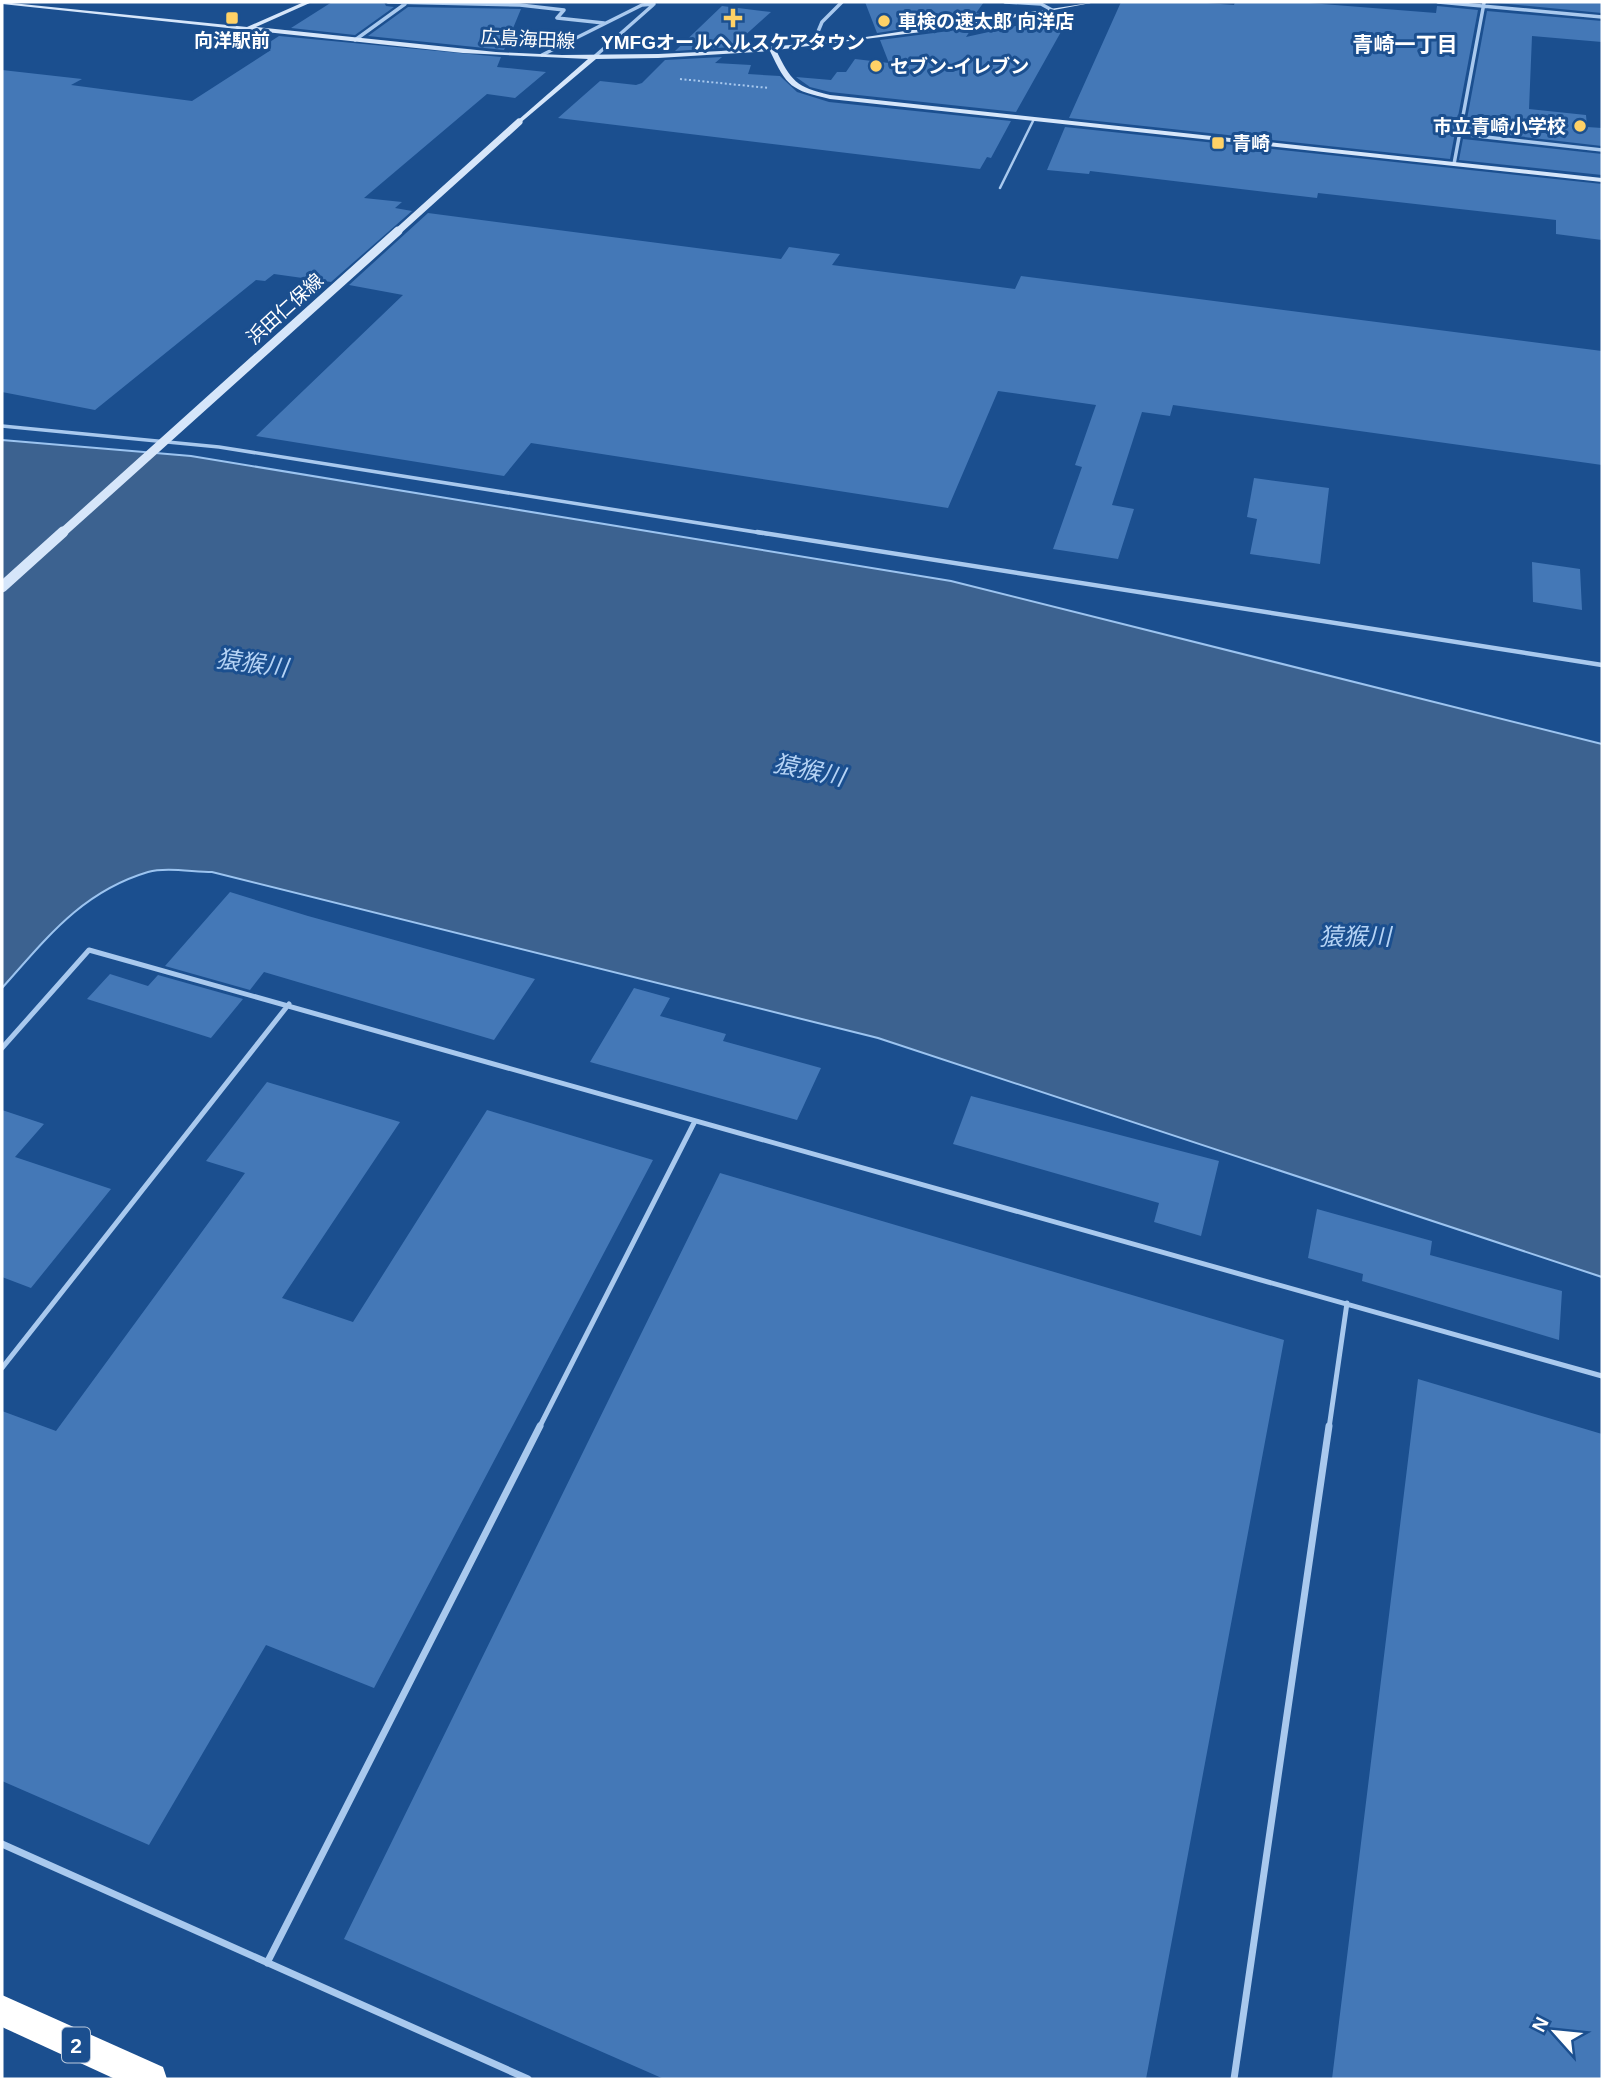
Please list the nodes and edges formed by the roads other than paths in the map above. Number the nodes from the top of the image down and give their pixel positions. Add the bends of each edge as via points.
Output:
1 (2, 2) edge
2 (309, 2) edge
3 (388, 2) edge
4 (842, 2) edge
5 (1005, 2) edge
6 (1093, 2) edge
7 (1438, 2) edge
8 (407, 3) edge
9 (655, 3) edge
10 (1484, 4) edge
11 (1052, 10) junction
12 (1602, 17) edge
13 (604, 23) junction
14 (248, 29) junction
15 (355, 40) junction
16 (812, 46) junction
17 (773, 50) junction
18 (542, 55) junction
19 (593, 58) junction
20 (1034, 119) junction
21 (1459, 134) junction
22 (1602, 150) edge
23 (1454, 164) junction
24 (1602, 180) edge
25 (1000, 188) dead end
26 (2, 426) edge
27 (2, 587) edge
28 (1602, 665) edge
29 (289, 1004) junction
30 (2, 1048) edge
31 (695, 1121) junction
32 (1347, 1303) junction
33 (2, 1368) edge
34 (1602, 1376) edge
35 (2, 1844) edge
36 (267, 1963) junction
37 (2, 2011) edge
38 (151, 2079) edge
39 (528, 2079) edge
40 (1234, 2079) edge

1 - 14 main road, 広島海田線
2 - 14 main road
3 - 8 street
4 - 16 street via 821,22
5 - 11 street via 1041,4
6 - 11 main road, 広島海田線
7 - 10 street
8 - 13 street via 531,6 564,10 557,18
8 - 15 street
9 - 13 street
9 - 19 street
10 - 12 street
10 - 21 street
11 - 16 main road, 広島海田線
13 - 18 street
14 - 15 main road, 広島海田線
15 - 18 main road, 広島海田線
16 - 17 main road, 広島海田線
17 - 19 main road, 広島海田線
17 - 20 main road via 798,90
18 - 19 main road, 広島海田線
19 - 27 main road, 浜田仁保線, bridge
20 - 23 main road
20 - 25 lane
21 - 22 street
21 - 23 street
23 - 24 main road
26 - 28 lane via 219,447
29 - 30 lane via 89,950
29 - 31 lane
29 - 33 lane
31 - 32 lane
31 - 36 lane
32 - 34 lane
32 - 40 lane
35 - 36 lane
36 - 39 lane
37 - 38 highway, 2

